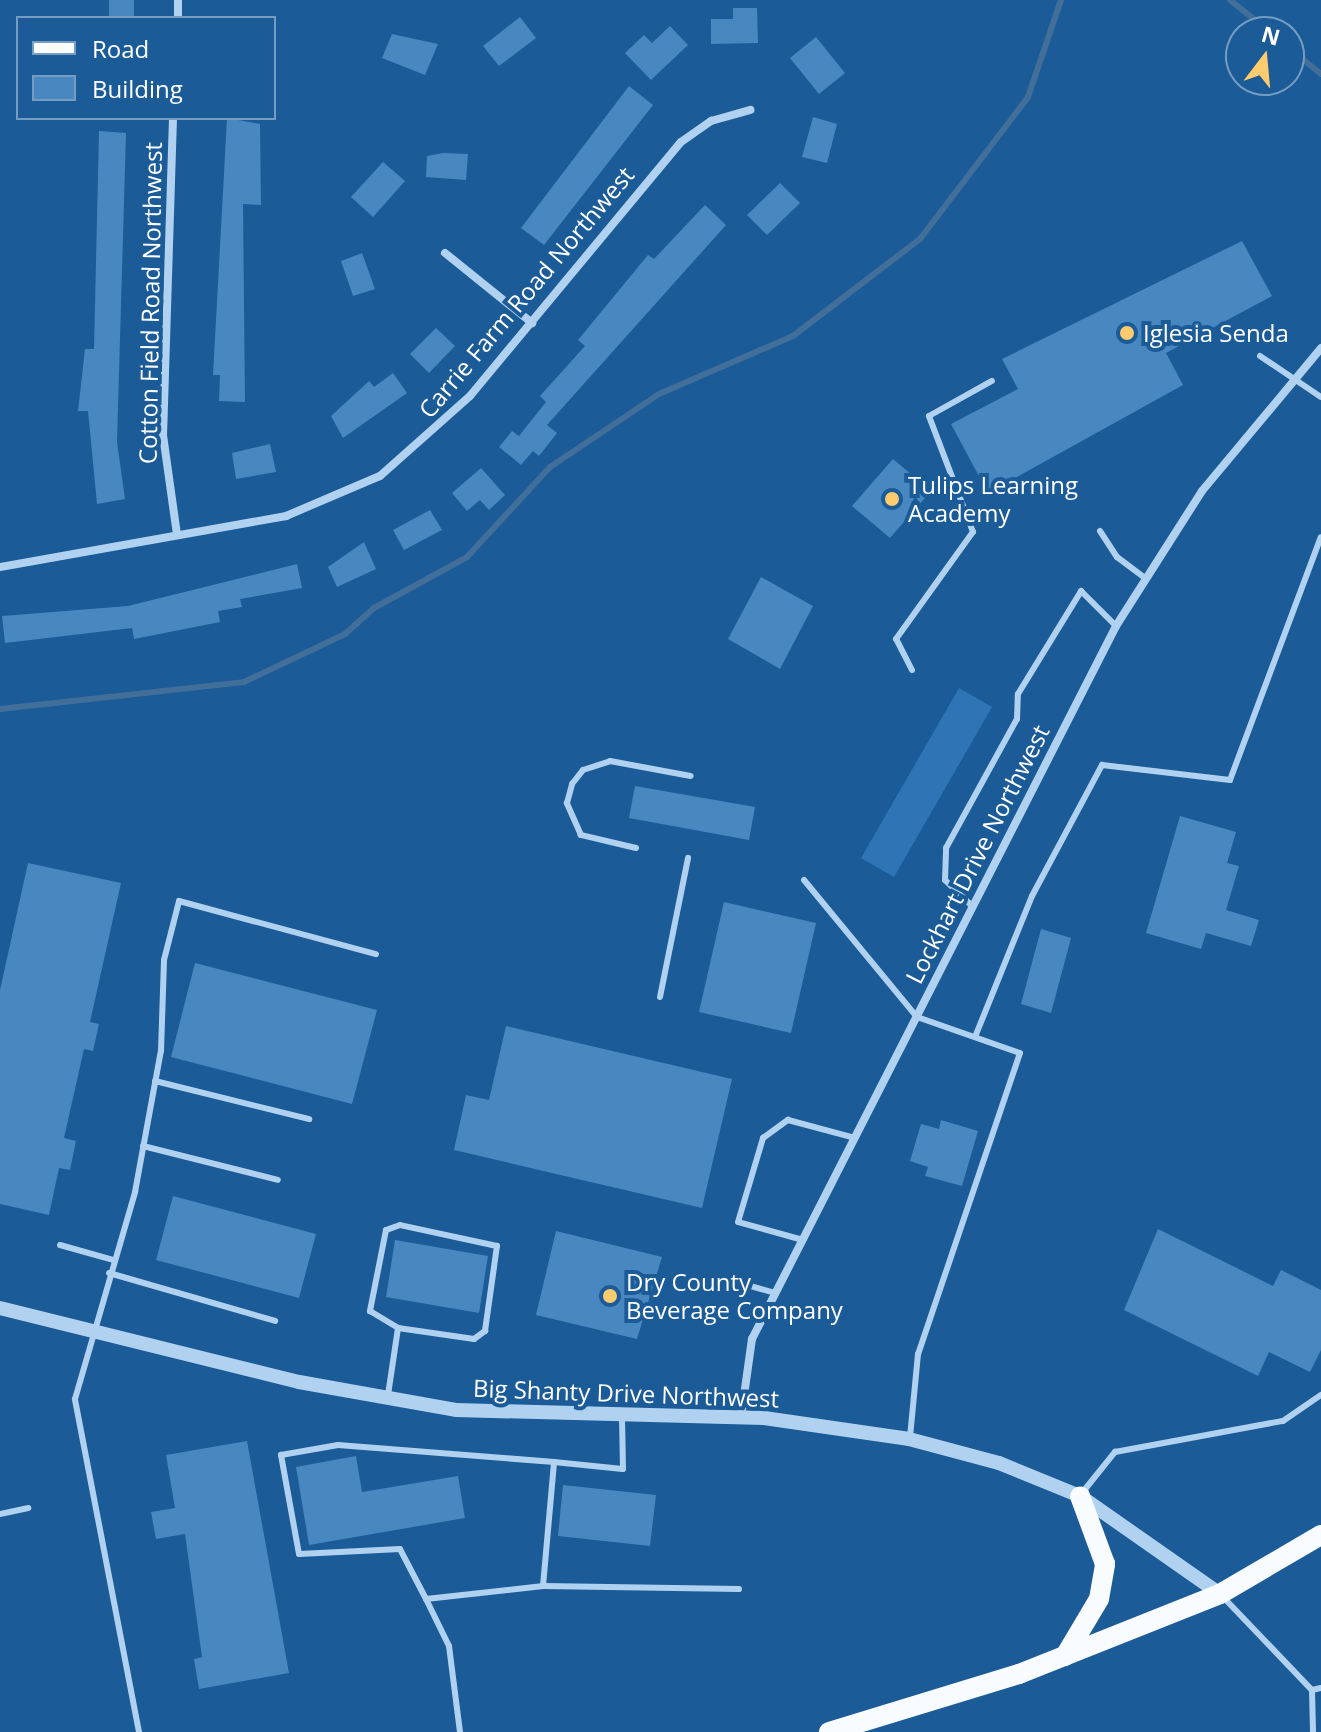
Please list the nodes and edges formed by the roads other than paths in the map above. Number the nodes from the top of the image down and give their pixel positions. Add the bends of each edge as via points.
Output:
1 (750, 110) dead end
2 (173, 120) edge
3 (445, 253) dead end
4 (532, 323) junction
5 (1321, 348) edge
6 (1260, 356) dead end
7 (1293, 378) junction
8 (992, 381) dead end
9 (1321, 397) edge
10 (1100, 531) dead end
11 (177, 535) junction
12 (1321, 537) edge
13 (0, 567) edge
14 (1144, 577) junction
15 (1116, 626) junction
16 (912, 670) dead end
17 (691, 776) dead end
18 (636, 848) dead end
19 (688, 858) dead end
20 (804, 880) dead end
21 (972, 906) junction
22 (376, 954) dead end
23 (660, 997) dead end
24 (917, 1017) junction
25 (975, 1037) junction
26 (155, 1081) junction
27 (309, 1119) dead end
28 (855, 1138) junction
29 (143, 1146) junction
30 (278, 1180) dead end
31 (803, 1240) junction
32 (60, 1245) dead end
33 (113, 1260) junction
34 (109, 1273) junction
35 (719, 1277) dead end
36 (775, 1293) junction
37 (0, 1308) edge
38 (275, 1321) dead end
39 (398, 1328) junction
40 (92, 1329) junction
41 (1321, 1395) edge
42 (388, 1399) junction
43 (622, 1416) junction
44 (741, 1417) junction
45 (909, 1439) junction
46 (554, 1462) junction
47 (1080, 1496) junction
48 (28, 1508) dead end
49 (0, 1514) edge
50 (1321, 1535) edge
51 (543, 1586) junction
52 (739, 1589) dead end
53 (1220, 1594) junction
54 (426, 1599) junction
55 (1065, 1656) junction
56 (1321, 1688) edge
57 (1312, 1690) junction
58 (139, 1732) edge
59 (460, 1732) edge
60 (829, 1732) edge
61 (1313, 1732) edge

1 - 4 street, Carrie Farm Road Northwest via 711,121 681,142
2 - 11 street, Cotton Field Road Northwest via 163,415
3 - 4 street
4 - 11 street, Carrie Farm Road Northwest via 449,418 380,476 299,512
5 - 7 street, Lockhart Drive Northwest
6 - 7 lane
7 - 9 lane
7 - 14 street, Lockhart Drive Northwest
8 - 16 lane via 929,416 973,532 896,639
10 - 14 lane via 1117,557
11 - 13 street, Carrie Farm Road Northwest
12 - 25 lane via 1230,780 1102,765 1032,896
14 - 15 street, Lockhart Drive Northwest
15 - 21 street, Lockhart Drive Northwest
15 - 21 lane via 1081,591 1018,694 1022,702 946,848 945,880
17 - 18 lane via 610,761 583,770 572,784 567,803 581,835
19 - 23 lane
20 - 24 lane
21 - 24 street, Lockhart Drive Northwest
22 - 26 lane via 179,901 164,960
24 - 25 lane
24 - 28 street, Lockhart Drive Northwest
25 - 45 lane via 1020,1053 918,1354
26 - 27 lane
26 - 29 lane
28 - 31 street, Lockhart Drive Northwest
28 - 31 lane via 788,1120 763,1138 738,1222
29 - 30 lane
29 - 33 lane
31 - 36 street, Lockhart Drive Northwest
32 - 33 lane
33 - 34 lane
34 - 38 lane
34 - 40 lane
35 - 36 lane
36 - 44 street, Lockhart Drive Northwest via 752,1339
37 - 40 street, Big Shanty Drive Northwest
39 - 39 lane via 474,1339 485,1331 497,1246 400,1225 386,1230 370,1311
39 - 42 lane
40 - 42 street, Big Shanty Drive Northwest
40 - 58 lane via 76,1421
41 - 47 lane via 1272,1424 1115,1452
42 - 43 street, Big Shanty Drive Northwest via 512,1415
43 - 44 street, Big Shanty Drive Northwest
43 - 46 lane via 623,1469
44 - 45 street, Big Shanty Drive Northwest
45 - 47 street, Big Shanty Drive Northwest via 999,1463
46 - 51 lane
46 - 54 lane via 338,1445 281,1455 299,1554 400,1549
47 - 53 street, Big Shanty Drive Northwest
47 - 55 main road via 1105,1564 1099,1599
48 - 49 lane
50 - 53 main road
51 - 52 lane
51 - 54 lane
53 - 55 main road
53 - 57 lane
54 - 59 lane via 449,1646
55 - 60 main road
56 - 57 lane
57 - 61 lane

